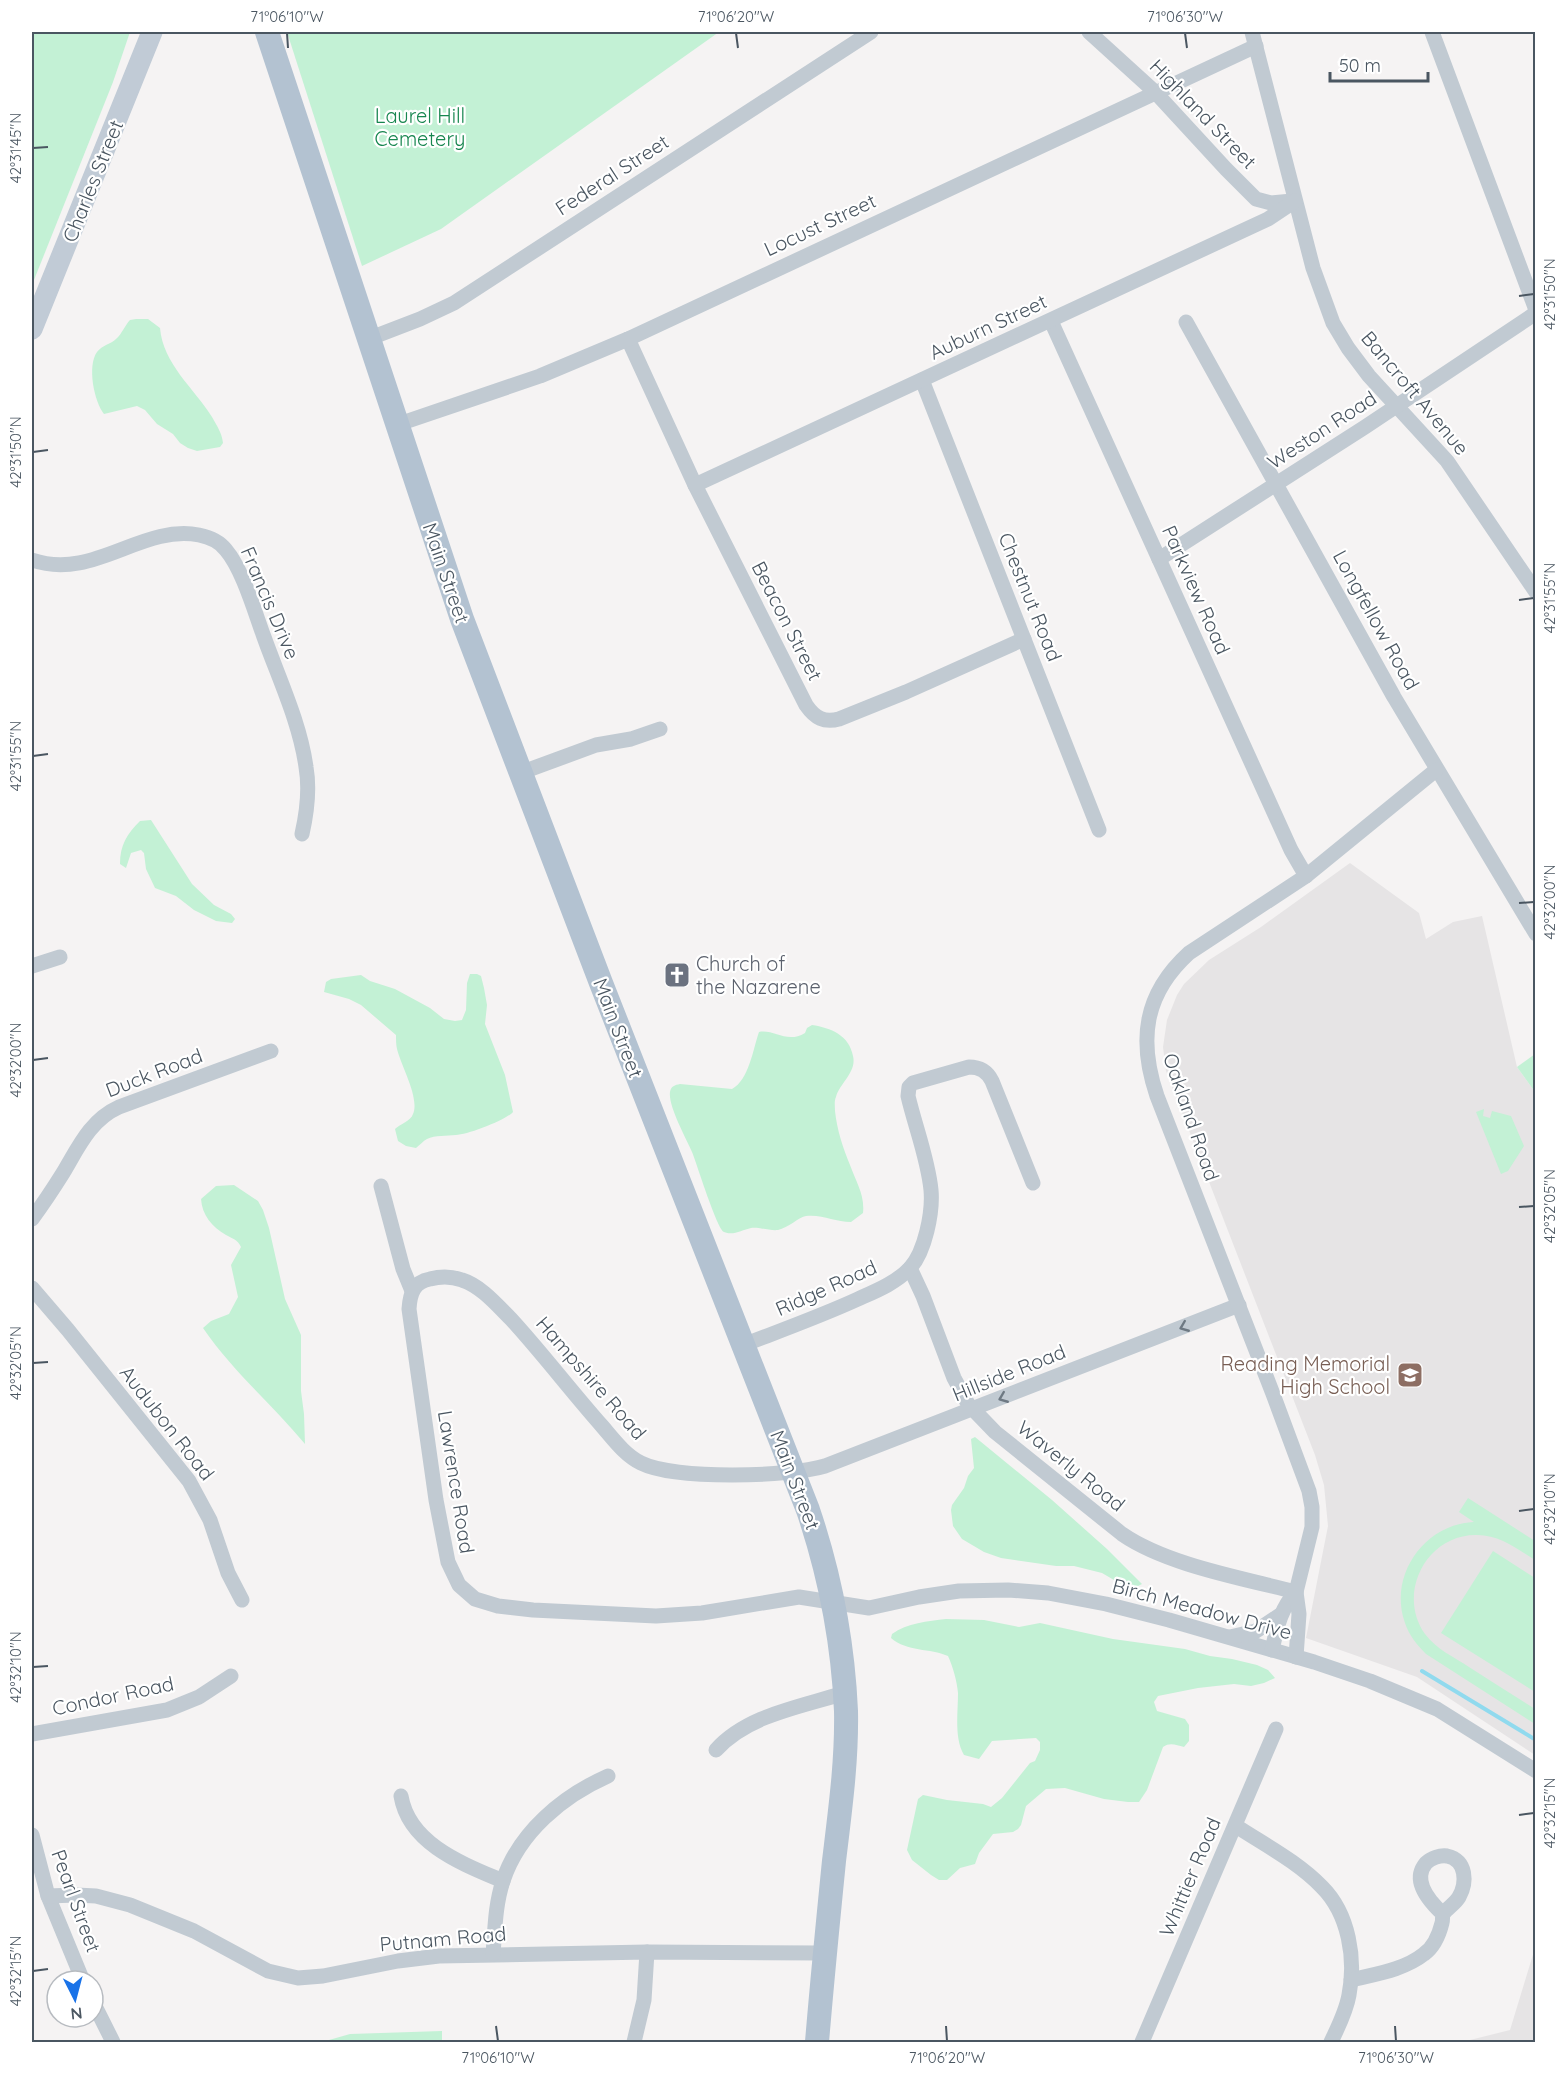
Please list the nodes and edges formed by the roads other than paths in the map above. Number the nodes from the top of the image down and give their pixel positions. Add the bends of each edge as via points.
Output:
1 (152, 32) edge
2 (267, 32) edge
3 (871, 32) edge
4 (1089, 32) edge
5 (1432, 32) edge
6 (1254, 39) edge
7 (1155, 92) junction
8 (1295, 201) junction
9 (1536, 311) edge
10 (1051, 321) junction
11 (1186, 322) dead end
12 (32, 329) edge
13 (368, 339) junction
14 (628, 339) junction
15 (922, 380) junction
16 (1396, 406) junction
17 (396, 425) junction
18 (1278, 484) junction
19 (695, 485) junction
20 (1159, 559) junction
21 (32, 560) edge
22 (1536, 592) edge
23 (1024, 639) junction
24 (660, 729) dead end
25 (1436, 770) junction
26 (520, 773) junction
27 (1099, 830) dead end
28 (302, 834) dead end
29 (1306, 876) junction
30 (1536, 934) edge
31 (60, 957) dead end
32 (32, 966) edge
33 (271, 1051) dead end
34 (1034, 1183) dead end
35 (381, 1186) dead end
36 (32, 1219) edge
37 (910, 1268) junction
38 (32, 1288) edge
39 (412, 1291) junction
40 (1239, 1305) junction
41 (743, 1345) junction
42 (973, 1410) junction
43 (793, 1472) junction
44 (1296, 1592) junction
45 (242, 1600) dead end
46 (834, 1602) junction
47 (1280, 1615) junction
48 (1227, 1637) junction
49 (1272, 1650) junction
50 (1296, 1657) junction
51 (231, 1676) dead end
52 (844, 1693) junction
53 (1276, 1729) dead end
54 (32, 1734) edge
55 (716, 1750) dead end
56 (1536, 1771) edge
57 (608, 1776) dead end
58 (401, 1796) dead end
59 (1236, 1826) junction
60 (32, 1835) edge
61 (503, 1881) junction
62 (48, 1896) junction
63 (1443, 1914) dead end
64 (647, 1952) junction
65 (824, 1953) junction
66 (494, 1954) junction
67 (78, 1969) edge
68 (1351, 1980) junction
69 (105, 2028) edge
70 (112, 2043) edge
71 (634, 2043) edge
72 (817, 2043) edge
73 (1142, 2043) edge
74 (1331, 2043) edge

1 - 12 street, Charles Street
2 - 13 main road, Main Street
3 - 13 street, Federal Street via 454,303
4 - 7 street, Highland Street
5 - 9 street
6 - 7 street, Locust Street
6 - 8 street, Bancroft Avenue
7 - 8 street, Highland Street via 1256,199 1271,203
7 - 14 street, Locust Street
8 - 10 street, Auburn Street via 1268,219
8 - 16 street, Bancroft Avenue via 1313,268 1334,322 1359,364
9 - 16 street, Weston Road
10 - 15 street, Auburn Street
10 - 20 street, Parkview Road
11 - 18 street, Longfellow Road
13 - 17 main road, Main Street
14 - 17 street, Locust Street via 540,376
14 - 19 street, Beacon Street
15 - 19 street, Auburn Street
15 - 23 street, Chestnut Road
16 - 18 street, Weston Road
16 - 22 street, Bancroft Avenue via 1447,461
17 - 26 main road, Main Street
18 - 20 street, Weston Road
18 - 25 street, Longfellow Road
19 - 23 street, Beacon Street via 806,705 821,720 839,719
20 - 29 street, Parkview Road
21 - 28 street, Francis Drive via 56,564 86,562 172,534 199,535 222,545 234,561 254,609 302,746 308,791
23 - 27 street, Chestnut Road
24 - 26 street
25 - 29 street, Oakland Road
25 - 30 street, Longfellow Road
26 - 41 main road, Main Street
29 - 40 street, Oakland Road via 1182,960 1156,996 1147,1028 1146,1052 1152,1081
31 - 32 street
33 - 36 street, Duck Road via 104,1115
34 - 37 street, Ridge Road via 986,1072 966,1068 913,1083 908,1096 932,1198 924,1240
35 - 39 street, Lawrence Road
37 - 41 street, Ridge Road via 839,1308
37 - 42 street, Waverly Road via 954,1378
38 - 45 street, Audubon Road via 189,1481 210,1520
39 - 43 street, Hampshire Road via 424,1280 447,1276 463,1280 486,1295 533,1343 619,1446 644,1464 667,1471 704,1474
39 - 46 street, Lawrence Road via 409,1308 441,1526 452,1574 468,1594 498,1606 637,1617 702,1613 799,1597
40 -> 42 street, Hillside Road
40 - 44 street, Oakland Road via 1311,1499 1310,1537
41 - 43 main road, Main Street
42 - 43 street, Hillside Road via 825,1466
42 - 44 street, Waverly Road via 995,1432 1134,1542 1176,1560
43 - 46 main road, Main Street via 817,1535
44 - 47 street, Oakland Road
44 - 50 street, Oakland Road
46 - 48 street, Birch Meadow Drive via 869,1608 959,1592 1028,1591 1106,1604
46 - 52 main road, Main Street
47 - 48 street, Oakland Road via 1256,1631
47 - 49 street, Oakland Road
48 - 49 street, Birch Meadow Drive
49 - 50 street, Birch Meadow Drive
50 - 56 street, Birch Meadow Drive via 1437,1709
51 - 54 street, Condor Road via 199,1697 167,1710
52 - 55 street via 751,1724 731,1735
52 - 65 main road, Main Street via 844,1771
53 - 59 street, Whittier Road
57 - 61 street via 582,1789 546,1816 517,1851
58 - 61 street via 412,1824 434,1845
59 - 68 street via 1303,1870 1329,1895 1347,1930
59 - 73 street, Whittier Road
60 - 62 street, Pearl Street
61 - 66 street
62 - 66 street, Putnam Road via 96,1896 130,1905 288,1977 323,1976 419,1958
62 - 67 street, Pearl Street
63 - 68 street via 1438,1934 1418,1959
64 - 65 street, Putnam Road
64 - 66 street, Putnam Road
64 - 71 street via 644,2000
65 - 72 main road, Main Street
68 - 74 street via 1346,2008
69 - 70 street

